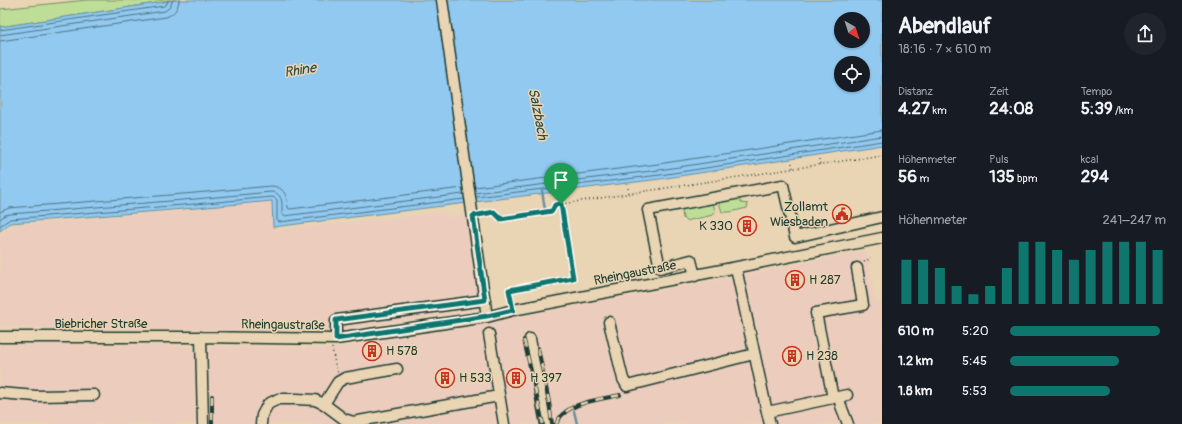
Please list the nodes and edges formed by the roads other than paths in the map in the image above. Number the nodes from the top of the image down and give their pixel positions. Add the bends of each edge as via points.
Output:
1 (442, 0) edge
2 (882, 217) edge
3 (882, 238) edge
4 (736, 268) junction
5 (857, 268) dead end
6 (695, 276) junction
7 (485, 300) junction
8 (487, 316) junction
9 (609, 322) dead end
10 (489, 334) dead end
11 (0, 337) edge
12 (201, 337) junction
13 (530, 339) dead end
14 (334, 344) junction
15 (754, 354) junction
16 (397, 369) dead end
17 (0, 393) edge
18 (94, 395) dead end
19 (499, 396) junction
20 (840, 397) junction
21 (324, 404) junction
22 (766, 412) junction
23 (203, 424) edge
24 (261, 424) edge
25 (504, 424) edge
26 (546, 424) edge
27 (770, 424) edge
28 (848, 424) edge

1 - 7 street
2 - 6 street via 795,237 783,185 648,210 660,268 691,260
3 - 4 street, Rheingaustraße
4 - 6 street, Rheingaustraße
4 - 15 street
5 - 20 street via 863,305 816,313
6 - 8 street, Rheingaustraße
7 - 8 street
7 - 14 street via 336,320
8 - 14 street, Rheingaustraße
9 - 15 street via 627,386
10 - 19 street
11 - 12 street, Biebricher Straße
12 - 14 street, Rheingaustraße
12 - 23 street
13 - 26 street
15 - 22 street
16 - 21 street via 345,378 338,382
17 - 18 street via 36,396
19 - 21 street via 353,422 344,419
19 - 25 street
20 - 22 street
20 - 28 street
21 - 24 street via 315,400 278,399 268,404 262,415
22 - 27 street

